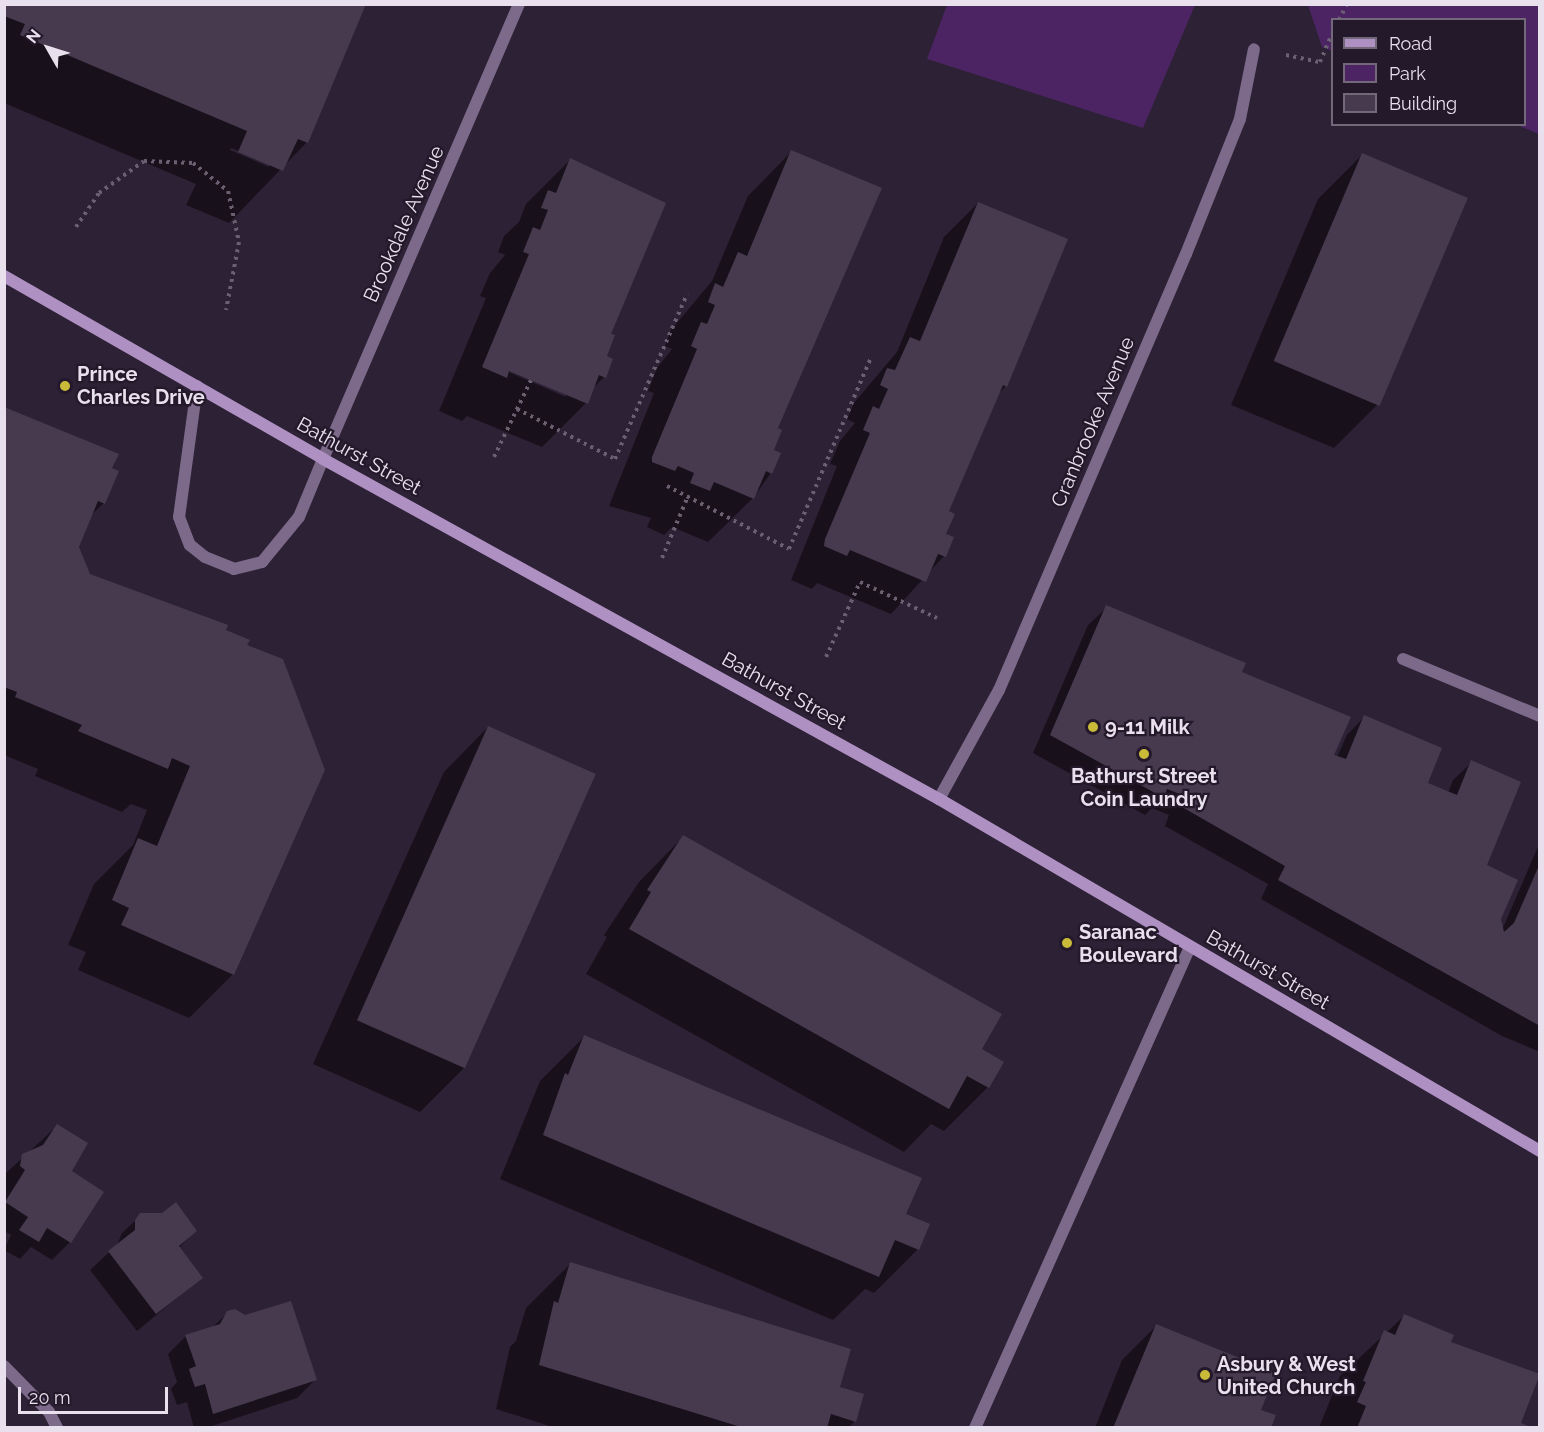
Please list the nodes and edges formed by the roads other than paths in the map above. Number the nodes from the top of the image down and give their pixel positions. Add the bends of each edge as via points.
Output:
1 (519, 4) edge
2 (1254, 49) road end
3 (4, 276) edge
4 (197, 386) junction
5 (323, 459) junction
6 (1403, 659) dead end
7 (1539, 716) edge
8 (939, 799) junction
9 (1190, 947) junction
10 (1539, 1151) edge
11 (4, 1366) edge
12 (57, 1428) edge
13 (975, 1428) edge

1 - 5 street, Brookdale Avenue
2 - 8 street, Cranbrooke Avenue via 1240,119 1186,254 999,690
3 - 4 main road, Bathurst Street
4 - 5 main road, Bathurst Street
4 - 5 street, Brookdale Avenue via 179,517 190,545 205,557 234,569 262,562 299,517
5 - 8 main road, Bathurst Street
6 - 7 street
8 - 9 main road, Bathurst Street
9 - 10 main road, Bathurst Street
9 - 13 street
11 - 12 street via 49,1412

